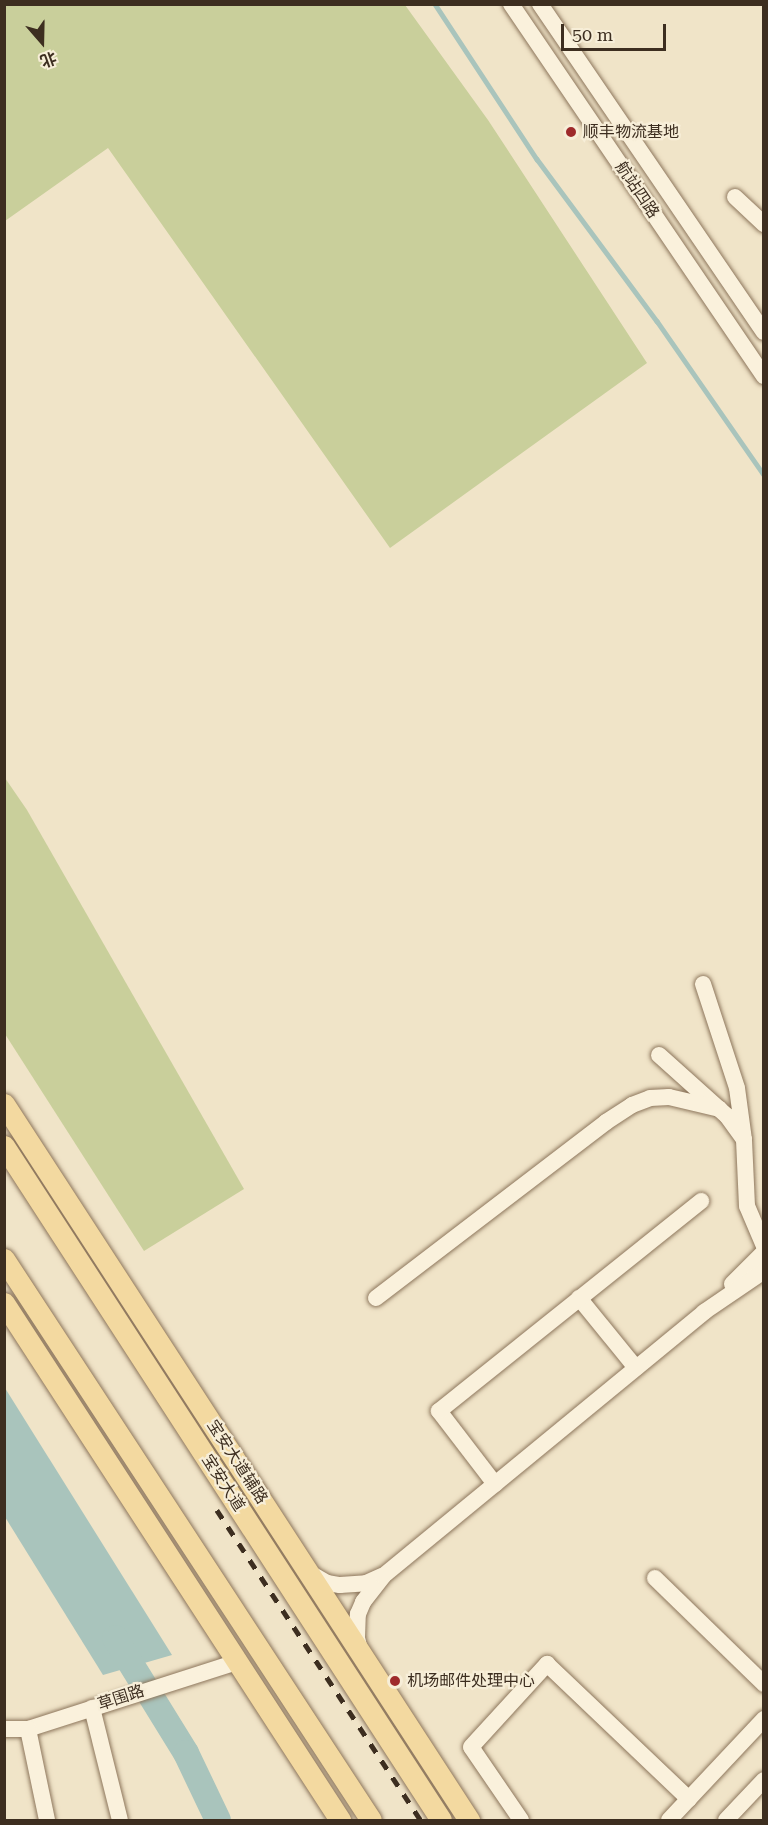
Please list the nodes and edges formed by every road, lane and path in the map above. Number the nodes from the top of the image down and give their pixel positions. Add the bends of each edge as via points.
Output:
1 (511, 4) edge
2 (540, 5) edge
3 (735, 197) dead end
4 (764, 224) edge
5 (764, 332) edge
6 (764, 376) edge
7 (703, 984) dead end
8 (659, 1055) dead end
9 (4, 1104) edge
10 (720, 1109) junction
11 (744, 1140) junction
12 (4, 1146) edge
13 (701, 1201) dead end
14 (764, 1246) edge
15 (764, 1251) edge
16 (4, 1259) edge
17 (764, 1271) edge
18 (376, 1298) dead end
19 (579, 1298) junction
20 (4, 1303) edge
21 (704, 1312) junction
22 (48, 1325) junction
23 (636, 1368) junction
24 (118, 1479) junction
25 (495, 1484) junction
26 (308, 1572) junction
27 (383, 1576) junction
28 (655, 1578) dead end
29 (362, 1656) junction
30 (237, 1662) junction
31 (764, 1684) edge
32 (92, 1708) junction
33 (764, 1719) edge
34 (4, 1729) edge
35 (28, 1729) junction
36 (764, 1780) edge
37 (689, 1799) junction
38 (47, 1821) edge
39 (120, 1821) edge
40 (340, 1821) edge
41 (371, 1821) edge
42 (441, 1821) edge
43 (469, 1821) edge
44 (521, 1821) edge
45 (669, 1821) edge
46 (726, 1821) edge

1 - 6 street, 航站四路
2 - 5 street, 航站四路
3 - 4 street
7 - 11 street via 732,1067
8 - 10 street
9 - 26 main road, 宝安大道辅路
10 - 11 street
10 - 18 street via 669,1097 650,1098 632,1105
11 - 14 street via 747,1206
12 - 42 main road, 宝安大道
13 - 19 street
15 - 21 street
16 - 22 main road
17 - 21 street
19 - 23 street
19 - 25 street via 439,1411
20 - 24 main road
21 - 23 street
22 - 24 main road
22 - 41 main road
23 - 25 street
24 - 30 main road
25 - 27 street
26 - 27 street via 340,1586
26 - 29 main road, 宝安大道辅路
27 - 29 street via 358,1614 357,1638
28 - 31 street
29 - 43 main road, 宝安大道辅路
30 - 32 street, 草围路
30 - 40 main road
32 - 35 street, 草围路
32 - 39 street
33 - 37 street
34 - 35 street, 草围路
35 - 38 street
36 - 46 street
37 - 44 street via 547,1664 471,1747
37 - 45 street

